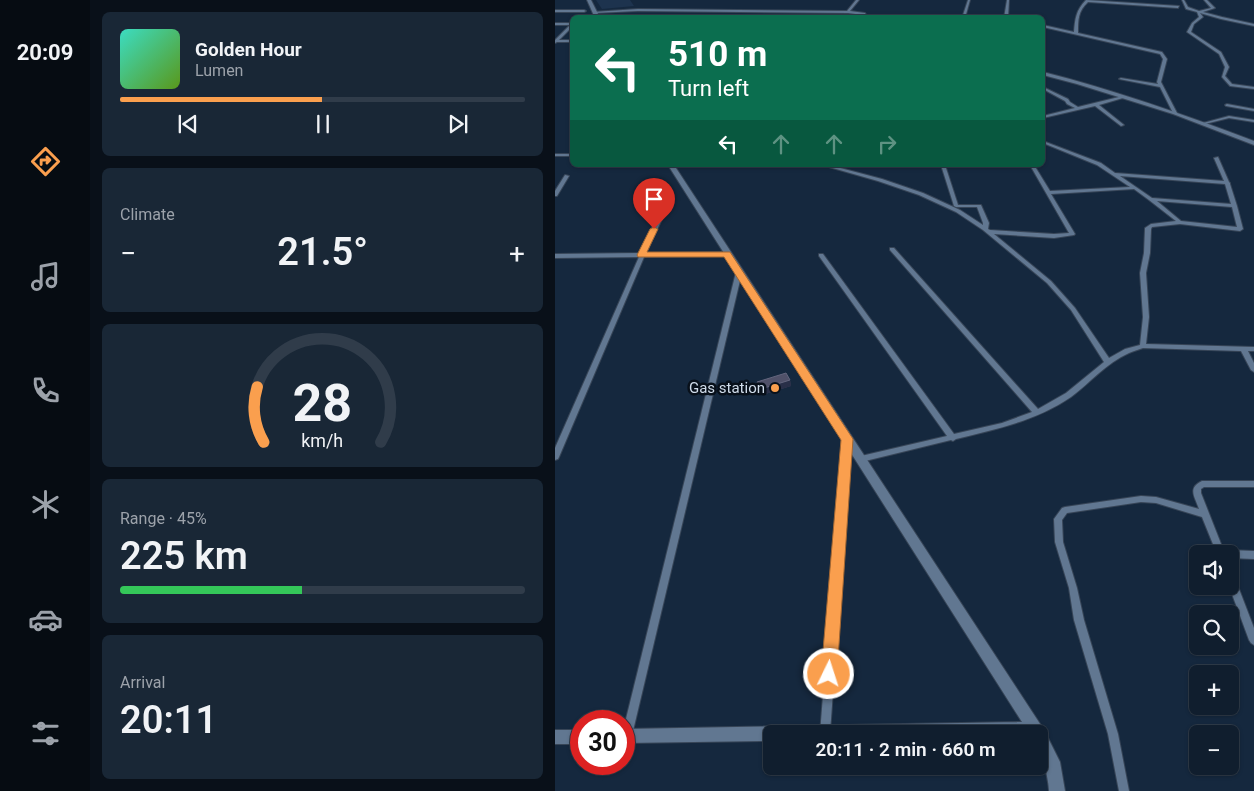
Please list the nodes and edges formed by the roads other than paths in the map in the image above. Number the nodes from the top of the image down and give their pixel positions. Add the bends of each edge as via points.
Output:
1 (589, 0) edge
2 (858, 0) edge
3 (969, 0) edge
4 (1008, 0) edge
5 (1088, 0) edge
6 (1142, 0) edge
7 (1183, 0) edge
8 (1205, 0) edge
9 (1145, 5) junction
10 (1178, 7) dead end
11 (555, 11) edge
12 (584, 11) junction
13 (594, 11) junction
14 (811, 12) joint
15 (848, 12) junction
16 (1198, 12) junction
17 (581, 15) edge
18 (596, 15) edge
19 (865, 15) edge
20 (964, 15) edge
21 (1006, 15) edge
22 (555, 24) edge
23 (570, 24) edge
24 (1254, 25) edge
25 (570, 26) edge
26 (1045, 26) edge
27 (1076, 33) junction
28 (555, 42) edge
29 (570, 42) edge
30 (1045, 75) edge
31 (1121, 79) dead end
32 (1161, 86) junction
33 (1254, 88) edge
34 (1045, 89) edge
35 (1121, 96) junction
36 (1097, 105) junction
37 (1227, 105) dead end
38 (1076, 107) junction
39 (1254, 110) edge
40 (1175, 113) junction
41 (1045, 115) edge
42 (1254, 121) edge
43 (1205, 123) junction
44 (1122, 125) dead end
45 (1045, 143) edge
46 (1254, 143) edge
47 (555, 155) edge
48 (570, 155) edge
49 (1216, 158) dead end
50 (672, 167) edge
51 (831, 167) edge
52 (944, 167) edge
53 (1033, 167) edge
54 (1116, 174) junction
55 (567, 176) dead end
56 (1228, 183) junction
57 (1133, 188) junction
58 (1049, 193) junction
59 (555, 195) edge
60 (1151, 199) junction
61 (1235, 206) junction
62 (660, 216) dead end
63 (1180, 222) junction
64 (987, 230) junction
65 (893, 249) dead end
66 (727, 254) junction
67 (641, 255) junction
68 (821, 255) dead end
69 (555, 256) edge
70 (739, 272) junction
71 (1143, 346) junction
72 (1243, 348) junction
73 (1254, 348) edge
74 (1108, 362) junction
75 (1254, 370) edge
76 (1037, 414) junction
77 (953, 438) junction
78 (847, 439) junction
79 (555, 457) edge
80 (861, 459) junction
81 (1254, 484) edge
82 (1205, 514) junction
83 (1217, 545) edge
84 (1239, 554) edge
85 (1254, 555) edge
86 (1237, 595) edge
87 (1254, 640) edge
88 (631, 710) edge
89 (826, 725) edge
90 (1032, 725) edge
91 (763, 734) edge
92 (635, 736) edge
93 (555, 737) edge
94 (570, 737) edge
95 (1048, 749) edge
96 (1057, 791) edge
97 (1124, 791) edge

1 - 13 main road
2 - 15 street
3 - 20 street
4 - 21 street
5 - 9 street
5 - 27 street via 1079,8
6 - 9 street
7 - 16 street via 1187,8
8 - 16 street via 1213,8
9 - 10 street
11 - 12 street
12 - 13 street
12 - 17 street
13 - 14 street
13 - 18 main road
14 - 15 street
15 - 19 street
16 - 24 street
16 - 33 street via 1201,17 1189,32 1220,53 1227,67 1223,76 1231,85
22 - 23 street
25 - 28 street
26 - 27 street
27 - 32 street via 1161,53 1165,58 1160,71
28 - 29 street
30 - 35 main road
31 - 32 street
32 - 40 street
34 - 38 street
35 - 36 street
35 - 40 main road
36 - 38 street
36 - 44 street
37 - 39 street
38 - 41 street
40 - 43 main road
42 - 43 street via 1229,117
43 - 46 main road
45 - 54 street
47 - 48 street
49 - 56 street
50 - 66 main road
51 - 64 street via 921,194
52 - 64 street via 956,206 979,206
53 - 58 street
54 - 56 street
54 - 57 street
55 - 59 street
56 - 61 street
57 - 58 street
57 - 60 street
58 - 64 street via 1071,235 1030,236
60 - 61 street
60 - 63 street
61 - 63 street via 1240,229
62 - 67 street
63 - 71 street via 1148,228 1143,273 1146,317
64 - 74 street via 1049,282 1073,309
65 - 76 street
66 - 67 street
66 - 70 main road
67 - 69 street
67 - 79 street
68 - 77 street
70 - 78 main road
70 - 88 street
71 - 72 street
71 - 74 street
72 - 73 street
72 - 75 street
74 - 76 street via 1068,395
76 - 77 street
77 - 80 street
78 - 80 main road
78 - 89 street
80 - 90 main road
81 - 82 street via 1202,484 1197,493
82 - 83 street
82 - 97 street via 1141,499 1065,510 1058,519 1059,542 1113,734
84 - 85 street
86 - 87 street
91 - 92 main road
93 - 94 main road
95 - 96 main road via 1057,778

